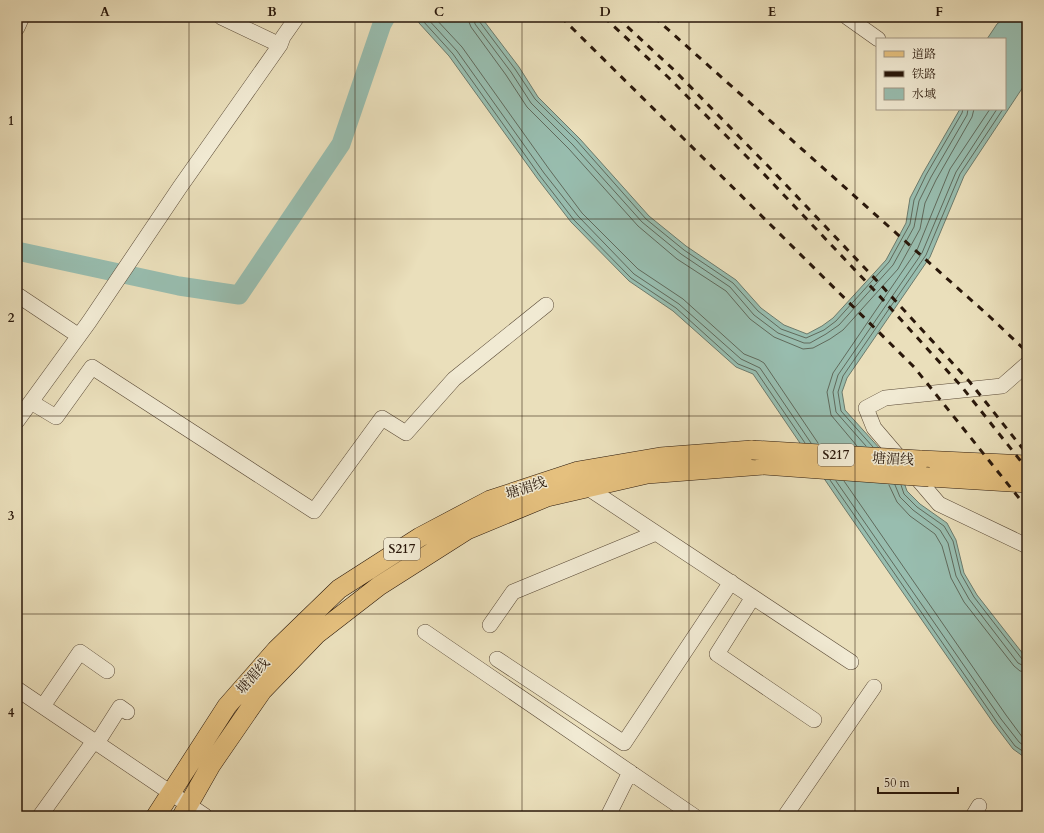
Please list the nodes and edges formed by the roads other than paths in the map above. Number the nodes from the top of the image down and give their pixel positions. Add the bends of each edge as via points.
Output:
1 (221, 17) edge
2 (297, 17) edge
3 (847, 17) edge
4 (877, 38) edge
5 (280, 45) junction
6 (19, 296) dead end
7 (546, 305) dead end
8 (79, 336) junction
9 (1027, 364) edge
10 (31, 402) junction
11 (17, 421) edge
12 (1027, 465) edge
13 (1027, 483) edge
14 (588, 488) junction
15 (656, 533) junction
16 (1027, 546) edge
17 (731, 582) junction
18 (753, 597) junction
19 (490, 625) dead end
20 (425, 632) dead end
21 (497, 659) dead end
22 (851, 662) dead end
23 (107, 670) dead end
24 (874, 686) dead end
25 (17, 688) edge
26 (43, 706) junction
27 (127, 712) dead end
28 (814, 720) dead end
29 (96, 742) junction
30 (630, 772) junction
31 (170, 793) junction
32 (185, 811) edge
33 (40, 816) edge
34 (156, 816) edge
35 (205, 816) edge
36 (608, 816) edge
37 (694, 816) edge
38 (785, 816) edge

1 - 5 street
2 - 5 street
3 - 4 street
5 - 8 street
6 - 8 street
7 - 10 street via 454,379 406,433 382,418 314,511 92,367 56,417
8 - 10 street
9 - 16 street via 1002,386 885,398 866,408 874,428 939,504
10 - 11 street
12 - 31 main road, 塘湄线 / S217, bridge via 752,450 660,457 578,471 490,500 420,537 339,589 276,650 227,706
13 - 14 main road, S217, bridge via 764,465 647,474
14 - 15 street
14 - 32 main road, S217 via 547,497 467,530 379,586 317,634 262,691 211,765
15 - 17 street
15 - 19 street via 513,592
17 - 18 street
17 - 21 street via 624,742
18 - 22 street
18 - 28 street via 717,654
20 - 30 street
23 - 26 street via 80,652
24 - 38 street
25 - 26 street
26 - 29 street
27 - 29 street via 120,707
29 - 31 street
29 - 33 street
30 - 36 street
30 - 37 street
31 - 32 street
31 - 34 main road, 塘湄线 / S217
32 - 35 street

